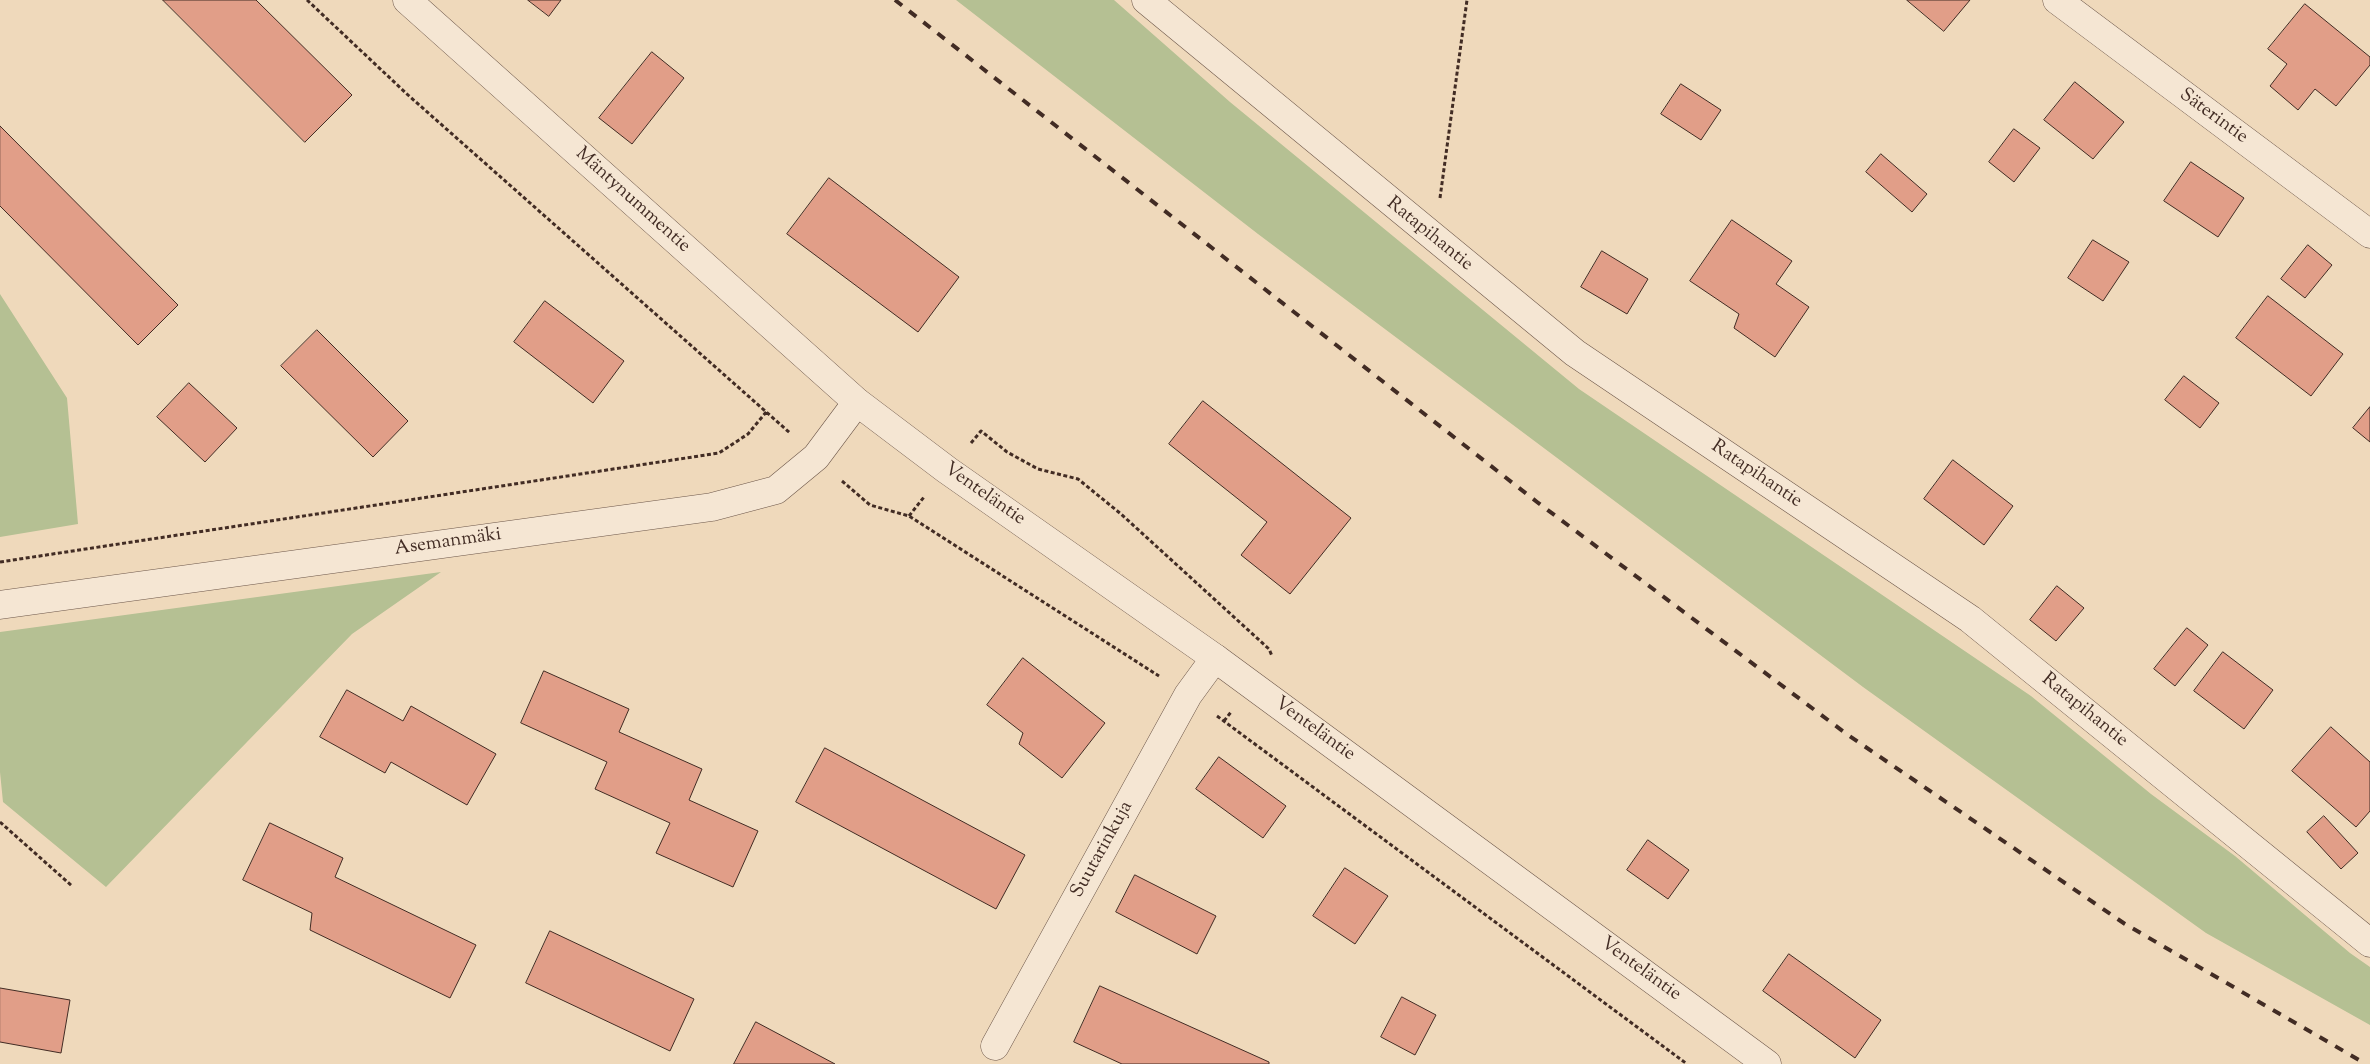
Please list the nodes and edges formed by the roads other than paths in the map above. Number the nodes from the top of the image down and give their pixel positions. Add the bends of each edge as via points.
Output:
1 (407, 0) edge
2 (1146, 0) edge
3 (2057, 0) edge
4 (2370, 234) edge
5 (857, 402) junction
6 (0, 605) edge
7 (1215, 658) junction
8 (2370, 943) edge
9 (995, 1046) dead end
10 (1767, 1064) edge

1 - 5 street, Mäntynummentie
2 - 8 street, Ratapihantie via 1575,353 1970,619
3 - 4 street, Säterintie
5 - 6 street, Asemanmäki via 816,457 776,490 712,506
5 - 7 street, Venteläntie via 947,470
7 - 9 street, Suutarinkuja via 1188,695
7 - 10 street, Venteläntie

